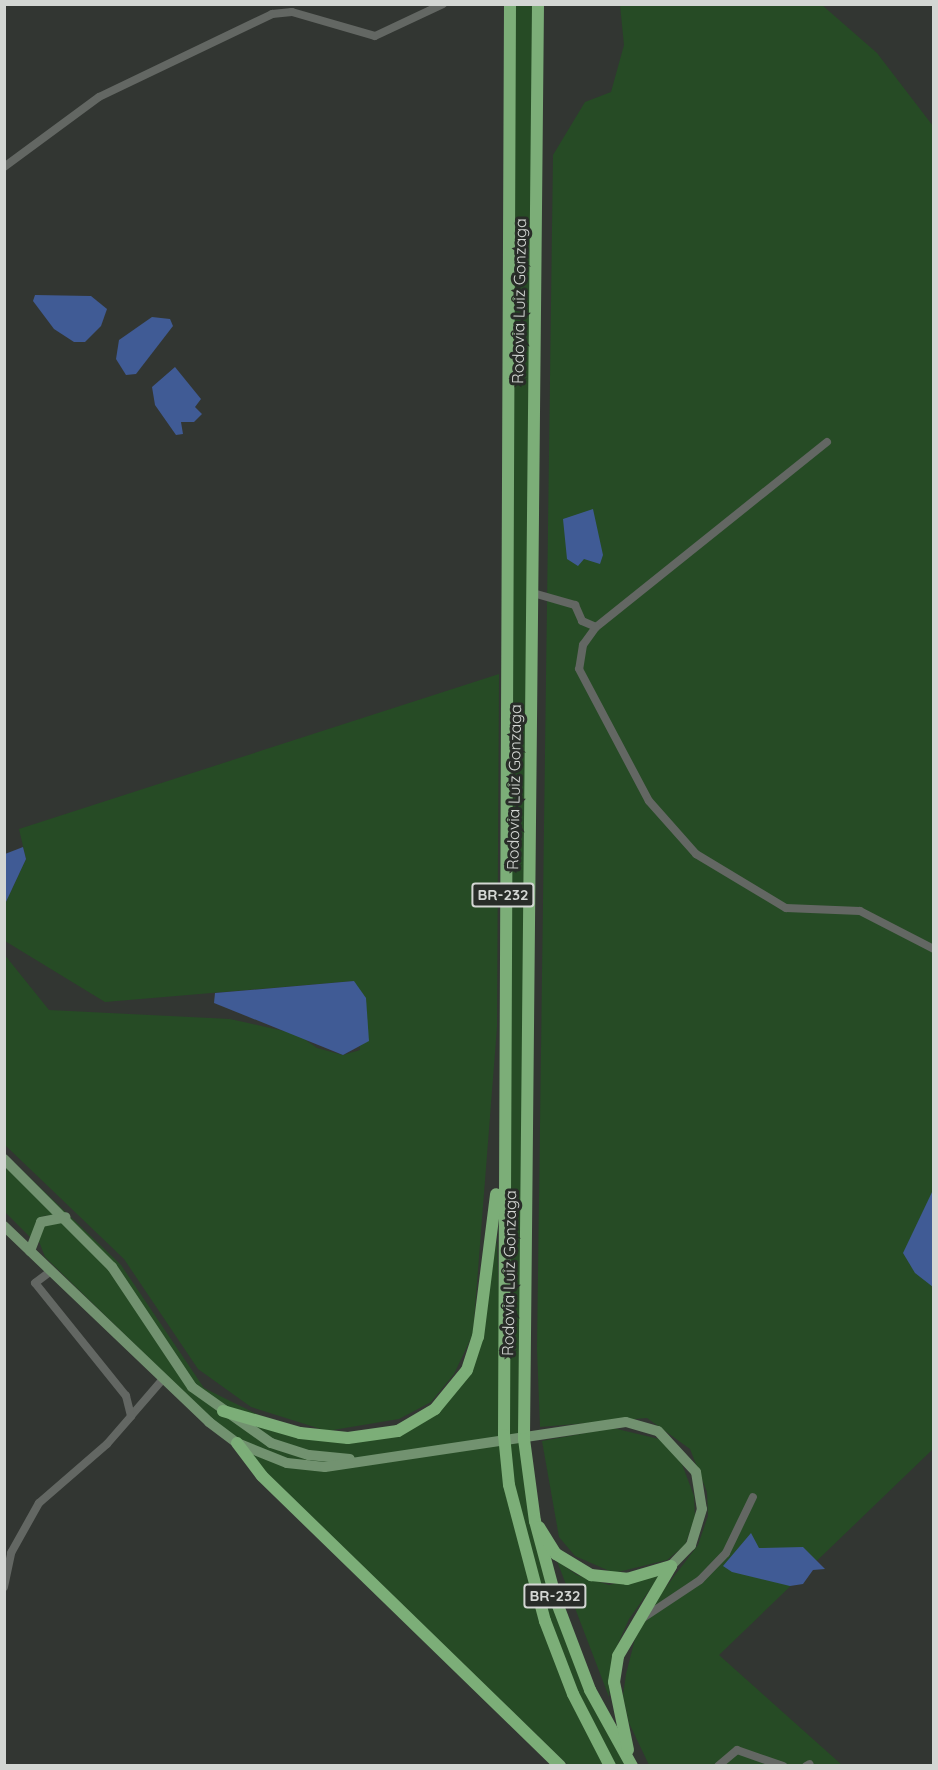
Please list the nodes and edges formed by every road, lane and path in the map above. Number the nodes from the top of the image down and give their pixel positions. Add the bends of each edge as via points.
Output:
1 (443, 4) edge
2 (510, 4) edge
3 (538, 4) edge
4 (4, 166) edge
5 (827, 442) dead end
6 (533, 593) junction
7 (596, 627) junction
8 (933, 949) edge
9 (502, 1145) junction
10 (4, 1159) edge
11 (66, 1217) junction
12 (4, 1226) edge
13 (30, 1251) junction
14 (51, 1272) junction
15 (163, 1379) junction
16 (223, 1411) junction
17 (131, 1416) junction
18 (237, 1443) junction
19 (360, 1460) junction
20 (753, 1497) dead end
21 (535, 1521) junction
22 (671, 1566) junction
23 (4, 1587) edge
24 (633, 1625) junction
25 (560, 1766) edge
26 (610, 1766) edge
27 (632, 1766) edge
28 (718, 1766) edge
29 (783, 1766) edge

1 - 4 street via 375,36 292,12 272,14 99,98
2 - 9 highway, Rodovia Luiz Gonzaga / BR-232
3 - 6 highway, Rodovia Luiz Gonzaga / BR-232
5 - 7 street
6 - 7 street via 575,605 582,621
6 - 21 highway, Rodovia Luiz Gonzaga / BR-232 via 524,1439
7 - 8 street via 579,659 582,679 649,801 692,850 786,908 860,910
9 - 16 highway via 478,1337 467,1370 441,1403 398,1431 348,1438 300,1433
9 - 26 highway, Rodovia Luiz Gonzaga / BR-232 via 504,1435 509,1485 550,1637
10 - 11 main road
11 - 13 main road via 41,1222
11 - 16 main road via 125,1284 174,1365
12 - 13 main road
13 - 14 main road
14 - 15 main road
14 - 17 street via 35,1283 126,1396
15 - 17 street
15 - 18 main road
16 - 19 main road via 254,1434 289,1449
17 - 23 street via 107,1444 39,1503 11,1553
18 - 19 main road via 306,1467
18 - 25 highway via 262,1476
19 - 22 main road via 626,1422 643,1425 687,1456 699,1485 701,1523 691,1545
20 - 24 street via 726,1553 700,1580
21 - 22 highway via 556,1554 591,1575 627,1579
21 - 27 highway, Rodovia Luiz Gonzaga / BR-232 via 578,1662
22 - 24 highway
24 - 27 highway via 618,1656 614,1682
28 - 29 street via 737,1750

